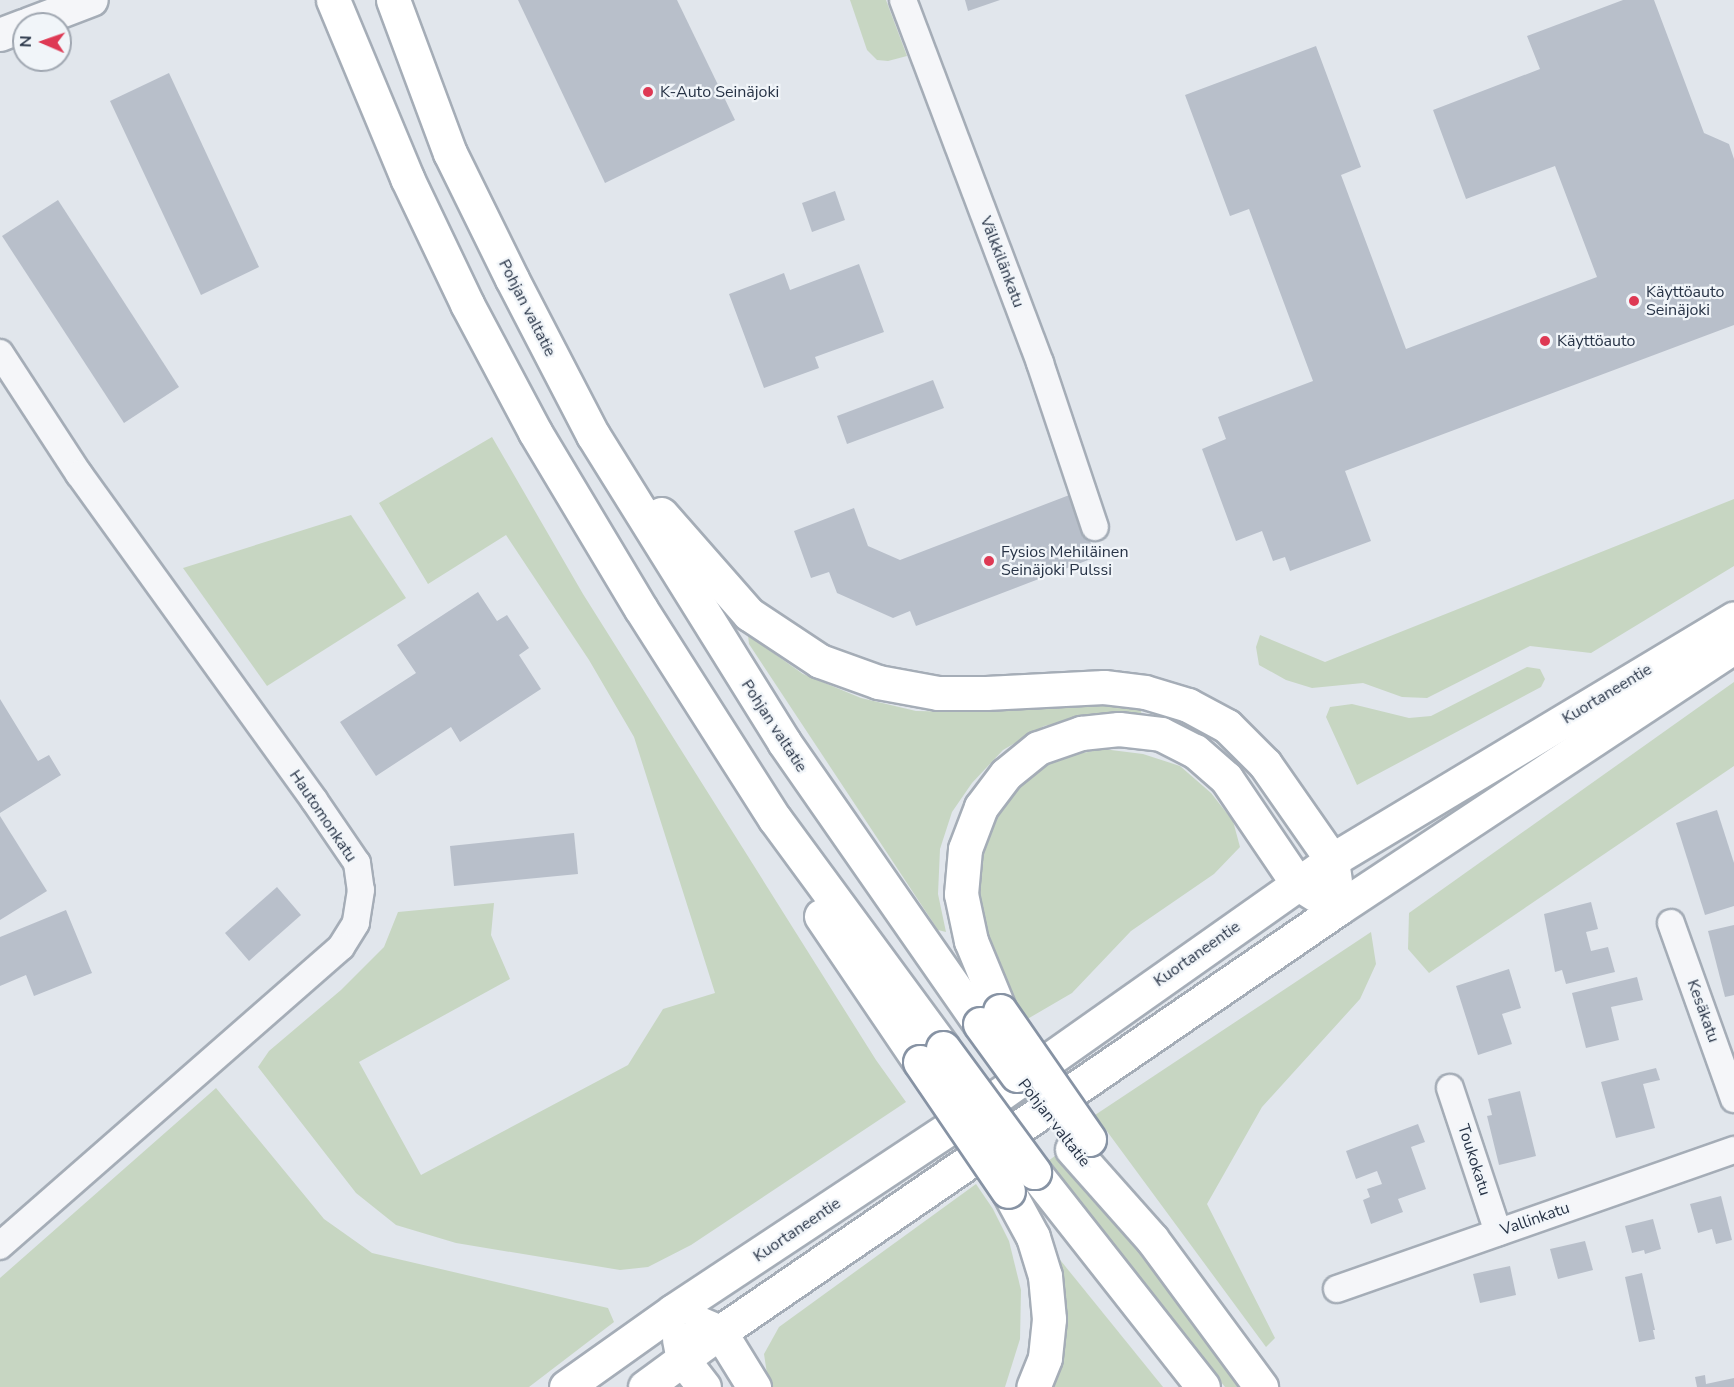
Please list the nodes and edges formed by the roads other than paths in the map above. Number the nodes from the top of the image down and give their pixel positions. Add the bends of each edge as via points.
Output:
1 (92, 0) edge
2 (333, 0) edge
3 (393, 0) edge
4 (903, 0) edge
5 (60, 12) edge
6 (0, 353) edge
7 (594, 435) junction
8 (1095, 527) dead end
9 (1734, 618) edge
10 (1734, 647) edge
11 (1332, 860) junction
12 (1297, 883) junction
13 (1338, 908) junction
14 (1671, 923) dead end
15 (990, 1018) junction
16 (1450, 1088) dead end
17 (1734, 1099) edge
18 (1734, 1150) edge
19 (1021, 1181) junction
20 (1498, 1232) junction
21 (0, 1246) edge
22 (1337, 1289) dead end
23 (673, 1311) junction
24 (720, 1332) junction
25 (683, 1360) junction
26 (566, 1387) edge
27 (645, 1387) edge
28 (704, 1387) edge
29 (754, 1387) edge
30 (1033, 1387) edge
31 (1203, 1387) edge
32 (1261, 1387) edge

1 - 5 street
2 - 19 highway, bridge via 406,178 535,432 641,609 775,819 931,1055
3 - 7 highway, Pohjan valtatie via 450,153
4 - 8 street, Välkkilänkatu via 1040,363
6 - 21 street, Hautomonkatu via 79,474 357,863 361,890 356,923 341,946
7 - 11 highway via 749,614 819,661 878,682 938,693 1104,687 1145,692 1188,705 1227,726 1265,764
7 - 15 highway, Pohjan valtatie via 784,742
9 - 11 highway, Kuortaneentie
10 - 13 highway, Kuortaneentie
11 - 12 highway, Kuortaneentie
11 - 13 highway
12 - 13 highway
12 - 15 highway via 1226,778 1194,751 1161,735 1119,729 1081,733 1038,748 1005,774 981,807 965,849 961,894
12 - 23 highway, Kuortaneentie via 996,1097
13 - 24 highway, Kuortaneentie
14 - 17 street, Kesäkatu
15 - 32 highway, Pohjan valtatie, bridge
16 - 20 street, Toukokatu
18 - 20 street, Vallinkatu
19 - 30 highway via 1045,1276 1049,1319 1045,1358
19 - 31 highway
20 - 22 street, Vallinkatu
23 - 24 highway
23 - 25 highway
23 - 26 highway, Kuortaneentie
24 - 25 highway, Kuortaneentie
24 - 29 highway
25 - 27 highway, Kuortaneentie
25 - 28 highway

